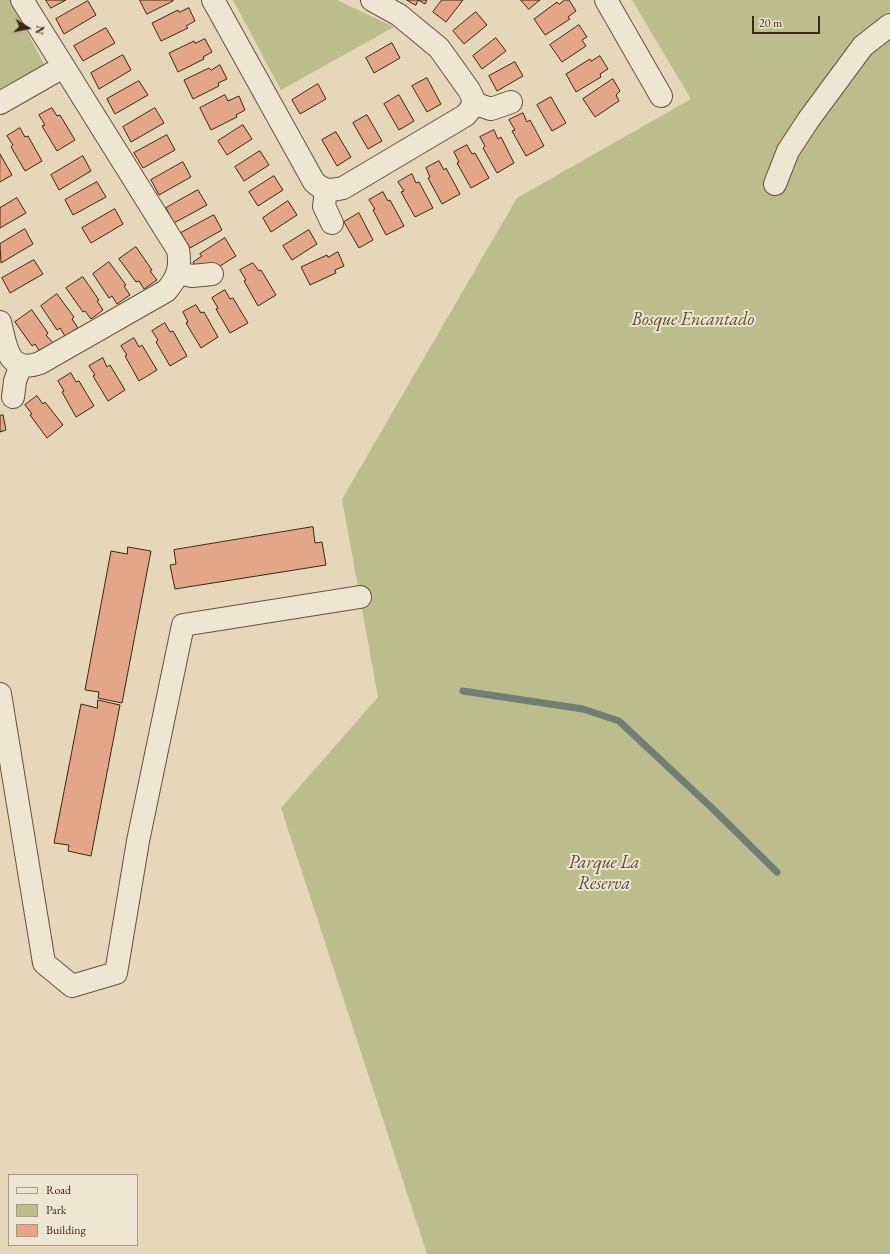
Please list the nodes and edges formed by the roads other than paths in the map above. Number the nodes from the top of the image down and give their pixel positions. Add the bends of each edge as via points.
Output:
1 (22, 0) edge
2 (213, 0) edge
3 (372, 0) edge
4 (606, 0) edge
5 (890, 25) edge
6 (63, 67) junction
7 (660, 96) dead end
8 (511, 102) dead end
9 (0, 103) edge
10 (473, 103) junction
11 (775, 184) dead end
12 (326, 190) junction
13 (332, 223) dead end
14 (179, 273) junction
15 (212, 274) dead end
16 (0, 322) edge
17 (21, 365) junction
18 (13, 397) dead end
19 (360, 597) dead end
20 (0, 694) edge

1 - 6 street
2 - 12 street via 314,182
3 - 10 street via 399,15 439,48 469,90
4 - 7 street
5 - 11 street via 863,46 809,119 788,151
6 - 9 street
6 - 14 street via 178,250
8 - 10 street via 492,109
10 - 12 street via 466,115 342,188
12 - 13 street via 324,206
14 - 15 street via 192,276
14 - 17 street via 166,291 40,363 31,366
16 - 17 street via 9,356
17 - 18 street
19 - 20 street via 183,624 138,841 116,973 72,986 44,963

